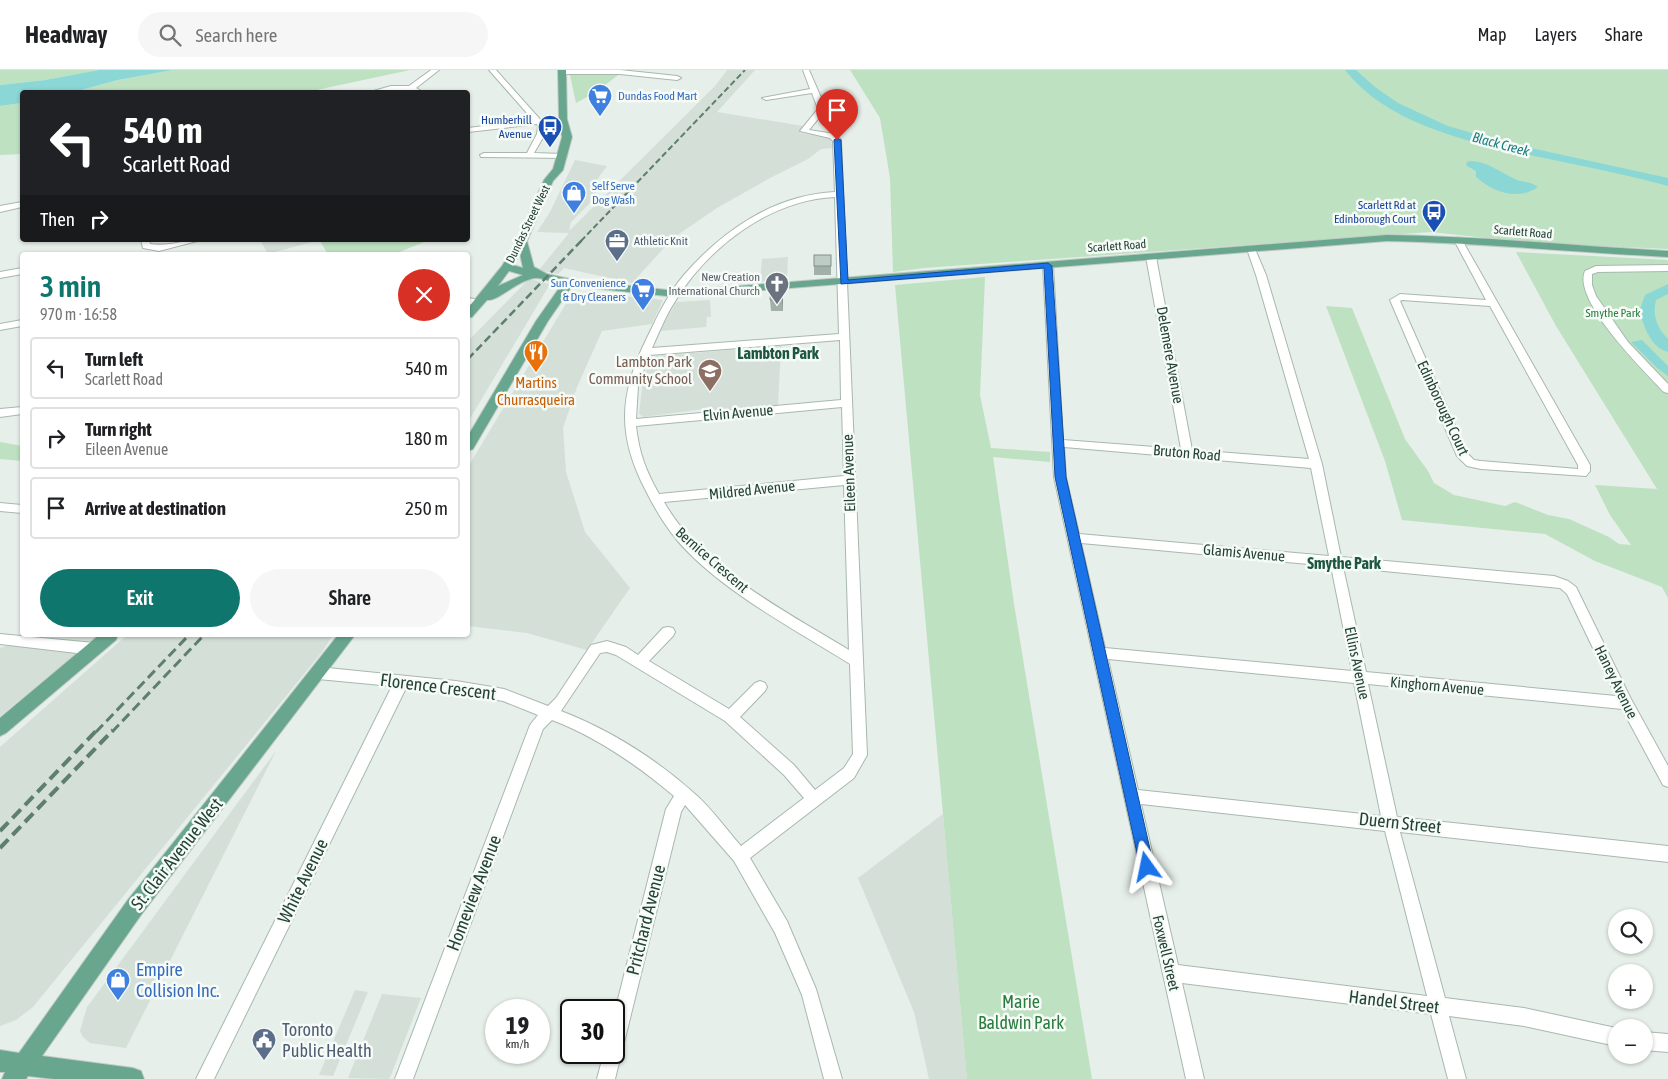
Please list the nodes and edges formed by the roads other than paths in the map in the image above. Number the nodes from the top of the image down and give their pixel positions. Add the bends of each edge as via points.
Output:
1 (436, 70) edge
2 (492, 70) edge
3 (806, 70) edge
4 (562, 71) edge
5 (677, 78) dead end
6 (410, 88) junction
7 (384, 90) edge
8 (415, 90) edge
9 (814, 91) junction
10 (766, 98) dead end
11 (538, 122) junction
12 (470, 130) edge
13 (484, 156) dead end
14 (530, 156) junction
15 (558, 156) junction
16 (840, 194) junction
17 (20, 205) edge
18 (0, 209) edge
19 (1458, 240) junction
20 (522, 241) junction
21 (145, 242) edge
22 (187, 242) edge
23 (1251, 249) junction
24 (1667, 255) edge
25 (1151, 258) junction
26 (1048, 266) junction
27 (507, 267) junction
28 (1668, 268) edge
29 (20, 271) edge
30 (0, 275) edge
31 (531, 276) junction
32 (844, 282) junction
33 (569, 283) junction
34 (676, 294) junction
35 (1493, 303) junction
36 (471, 307) edge
37 (20, 323) edge
38 (0, 327) edge
39 (844, 337) junction
40 (646, 352) junction
41 (1668, 390) edge
42 (846, 403) junction
43 (20, 411) edge
44 (0, 413) edge
45 (631, 423) junction
46 (470, 443) edge
47 (1058, 443) junction
48 (1187, 454) junction
49 (1316, 464) junction
50 (849, 480) junction
51 (656, 499) junction
52 (0, 507) edge
53 (20, 509) edge
54 (1073, 538) junction
55 (1336, 561) junction
56 (1564, 584) joint
57 (668, 632) dead end
58 (108, 637) edge
59 (345, 637) edge
60 (0, 639) edge
61 (94, 649) junction
62 (1100, 653) junction
63 (855, 660) junction
64 (640, 662) junction
65 (318, 673) junction
66 (1360, 678) junction
67 (401, 683) junction
68 (760, 687) dead end
69 (1626, 703) junction
70 (550, 712) junction
71 (730, 717) junction
72 (0, 728) edge
73 (1668, 780) edge
74 (684, 794) junction
75 (1131, 796) junction
76 (815, 800) junction
77 (1390, 822) junction
78 (1668, 854) edge
79 (740, 856) junction
80 (1170, 973) junction
81 (625, 1003) edge
82 (1438, 1008) junction
83 (1608, 1035) edge
84 (1653, 1042) edge
85 (1668, 1044) edge
86 (0, 1061) edge
87 (610, 1064) edge
88 (18, 1072) edge
89 (133, 1079) edge
90 (205, 1079) edge
91 (404, 1079) edge
92 (606, 1079) edge
93 (833, 1079) edge
94 (1195, 1079) edge
95 (1458, 1079) edge

1 - 6 street
2 - 11 street
3 - 9 street, Eileen Avenue
4 - 5 street via 636,72
4 - 15 main road, Dundas Street West via 564,119
6 - 7 street
6 - 8 street
9 - 10 street
9 - 16 street, Eileen Avenue via 822,109 804,131 836,138
11 - 12 street
11 - 14 street via 542,131
13 - 14 street
14 - 15 street
15 - 20 main road, Dundas Street West via 558,170 550,180
16 - 32 street, Eileen Avenue
16 - 34 street, Bernice Crescent via 812,195 766,212 712,252
17 - 18 street
19 - 23 main road, Scarlett Road via 1387,238
19 - 24 main road, Scarlett Road
19 - 35 street, Edinborough Court
20 - 27 main road, Dundas Street West
20 - 33 main road, Scarlett Road via 529,269
21 - 22 street via 146,246 154,248
23 - 25 main road, Scarlett Road
23 - 49 street, Ellins Avenue via 1262,275
25 - 26 main road, Scarlett Road
25 - 48 street, Delemere Avenue
26 - 32 main road, Scarlett Road
26 - 47 street, Foxwell Street
27 - 31 main road, Scarlett Road
27 - 36 main road, Dundas Street West
28 - 41 street via 1596,269 1588,273 1587,285 1624,344
29 - 30 street
31 - 33 main road, Scarlett Road
31 - 36 main road, Scarlett Road via 507,284
32 - 34 main road, Scarlett Road
32 - 39 street, Eileen Avenue
33 - 34 main road, Scarlett Road
33 - 46 main road via 542,321
34 - 40 street, Bernice Crescent
35 - 35 street, Edinborough Court via 1400,297 1395,300 1466,460 1481,466 1582,473 1584,466
37 - 38 street
39 - 40 street
39 - 42 street, Eileen Avenue
40 - 45 street, Bernice Crescent via 633,385
42 - 45 street, Elvin Avenue
42 - 50 street, Eileen Avenue
43 - 44 street
45 - 51 street, Bernice Crescent via 638,465
47 - 48 street, Bruton Road
47 - 54 street, Foxwell Street via 1060,477
48 - 49 street, Bruton Road
49 - 55 street, Ellins Avenue
50 - 51 street, Mildred Avenue
50 - 63 street, Eileen Avenue
51 - 63 street, Bernice Crescent via 686,542 742,588
52 - 53 street
54 - 55 street, Glamis Avenue
54 - 62 street, Foxwell Street
55 - 56 street, Glamis Avenue
55 - 66 street, Ellins Avenue
56 - 69 street, Haney Avenue via 1572,591
57 - 64 street
58 - 61 main road
59 - 65 main road, St. Clair Avenue West
60 - 61 street
61 - 72 main road
62 - 66 street, Kinghorn Avenue
62 - 75 street, Foxwell Street
63 - 76 street, Eileen Avenue via 859,758 849,773
64 - 70 street, Homeview Avenue via 611,647 599,646 561,702
64 - 71 street
65 - 67 street, Florence Crescent
65 - 88 main road, St. Clair Avenue West via 130,913
66 - 69 street, Kinghorn Avenue
66 - 77 street, Ellins Avenue
67 - 70 street, Florence Crescent via 480,690
67 - 90 street, White Avenue
68 - 71 street
69 - 73 street, Haney Avenue
70 - 74 street, Florence Crescent via 616,744
70 - 91 street, Homeview Avenue via 538,725
71 - 76 street via 789,770
74 - 79 street, Florence Crescent
74 - 81 street, Pritchard Avenue via 674,809
75 - 77 street, Duern Street
75 - 80 street, Foxwell Street
76 - 79 street, Eileen Avenue
77 - 78 street, Duern Street
77 - 82 street, Ellins Avenue
79 - 93 street, Florence Crescent via 781,927 810,995
80 - 82 street, Handel Street
80 - 94 street, Foxwell Street
82 - 83 street, Handel Street via 1524,1017
82 - 95 street, Ellins Avenue
84 - 85 street
86 - 88 main road
87 - 92 street, Pritchard Avenue
88 - 89 main road

